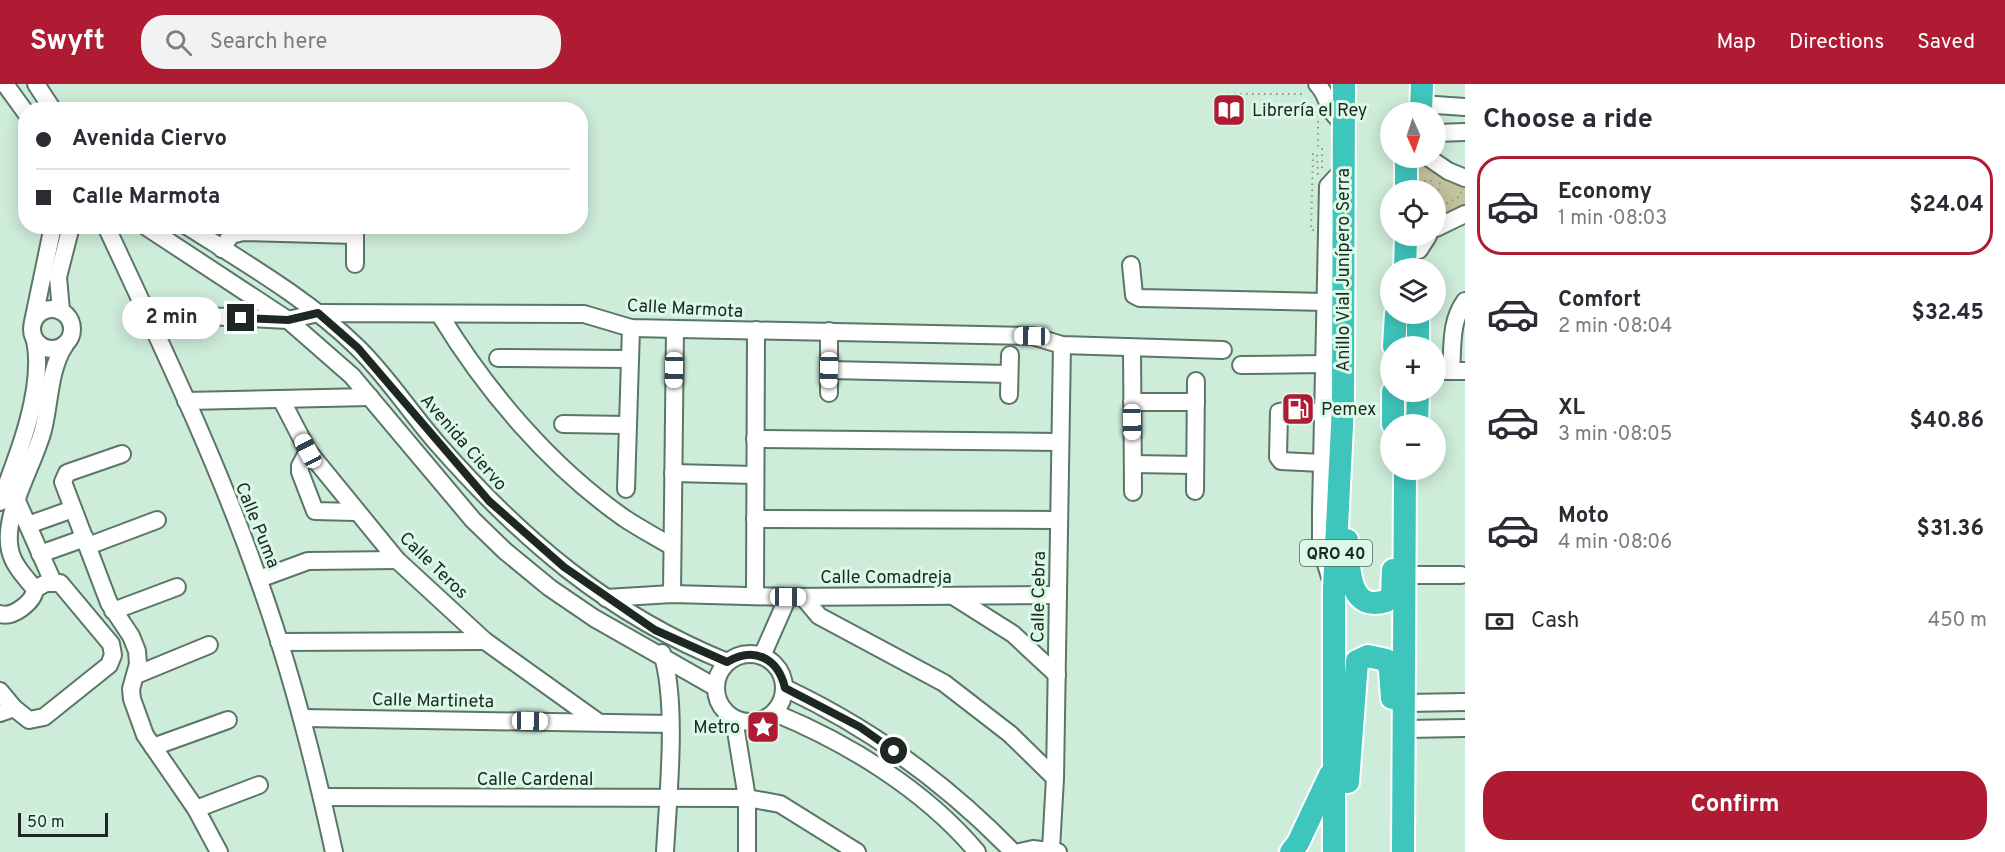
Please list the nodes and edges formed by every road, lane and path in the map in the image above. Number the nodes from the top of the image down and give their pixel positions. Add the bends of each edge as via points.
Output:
1 (5, 84) edge
2 (36, 84) edge
3 (1344, 84) edge
4 (1407, 84) edge
5 (1314, 89) edge
6 (1228, 94) dead end
7 (18, 102) edge
8 (48, 102) edge
9 (1417, 102) edge
10 (1446, 105) edge
11 (1465, 107) edge
12 (1318, 111) dead end
13 (1344, 123) junction
14 (1465, 132) edge
15 (1446, 133) edge
16 (1444, 168) edge
17 (1342, 171) junction
18 (1462, 182) edge
19 (1322, 183) dead end
20 (1446, 204) edge
21 (1465, 214) edge
22 (1446, 223) edge
23 (1311, 230) dead end
24 (1320, 230) dead end
25 (52, 234) edge
26 (69, 234) edge
27 (110, 234) edge
28 (157, 234) edge
29 (199, 234) edge
30 (235, 234) edge
31 (355, 234) edge
32 (222, 249) junction
33 (355, 264) dead end
34 (1131, 265) dead end
35 (1326, 302) junction
36 (1465, 302) edge
37 (61, 311) junction
38 (146, 313) junction
39 (318, 313) junction
40 (440, 315) junction
41 (288, 320) junction
42 (631, 328) junction
43 (675, 329) junction
44 (756, 330) junction
45 (34, 331) junction
46 (829, 331) junction
47 (65, 345) junction
48 (1062, 345) junction
49 (1132, 348) junction
50 (1223, 350) dead end
51 (1010, 355) dead end
52 (498, 358) dead end
53 (629, 359) junction
54 (1324, 364) junction
55 (1241, 365) dead end
56 (829, 370) junction
57 (1450, 371) edge
58 (1009, 374) junction
59 (1196, 381) dead end
60 (829, 393) dead end
61 (1009, 395) dead end
62 (370, 397) junction
63 (281, 399) junction
64 (186, 401) junction
65 (1132, 402) junction
66 (1196, 402) junction
67 (1323, 412) junction
68 (563, 424) dead end
69 (627, 425) junction
70 (755, 439) junction
71 (1060, 442) junction
72 (308, 451) junction
73 (122, 454) dead end
74 (1322, 463) junction
75 (1133, 464) junction
76 (1194, 465) junction
77 (673, 473) junction
78 (755, 475) junction
79 (1392, 480) edge
80 (1405, 480) edge
81 (1417, 480) edge
82 (626, 489) dead end
83 (1195, 491) dead end
84 (1133, 492) dead end
85 (1339, 498) junction
86 (17, 501) junction
87 (489, 501) junction
88 (0, 502) edge
89 (73, 509) junction
90 (356, 512) junction
91 (755, 519) junction
92 (157, 520) dead end
93 (473, 520) junction
94 (1059, 520) junction
95 (28, 525) junction
96 (87, 542) junction
97 (671, 546) junction
98 (40, 554) junction
99 (397, 560) junction
100 (1413, 575) junction
101 (1461, 575) dead end
102 (259, 579) junction
103 (52, 582) junction
104 (177, 586) dead end
105 (1334, 588) junction
106 (34, 589) junction
107 (672, 594) junction
108 (755, 595) junction
109 (1058, 595) junction
110 (954, 596) junction
111 (795, 597) junction
112 (606, 598) junction
113 (113, 610) junction
114 (0, 614) edge
115 (655, 630) junction
116 (485, 641) junction
117 (279, 642) junction
118 (1404, 642) junction
119 (209, 645) dead end
120 (762, 656) junction
121 (664, 659) junction
122 (727, 662) junction
123 (136, 675) junction
124 (1057, 675) junction
125 (716, 687) junction
126 (785, 688) junction
127 (0, 691) edge
128 (1465, 702) edge
129 (1406, 703) junction
130 (7, 710) edge
131 (775, 713) junction
132 (303, 718) junction
133 (734, 719) junction
134 (228, 720) dead end
135 (598, 722) junction
136 (669, 724) junction
137 (1465, 728) edge
138 (1405, 729) junction
139 (153, 747) junction
140 (911, 763) junction
141 (1334, 768) junction
142 (1055, 778) junction
143 (896, 779) junction
144 (259, 785) dead end
145 (322, 796) junction
146 (747, 798) junction
147 (668, 799) junction
148 (196, 809) junction
149 (1055, 851) edge
150 (219, 852) edge
151 (334, 852) edge
152 (665, 852) edge
153 (747, 852) edge
154 (857, 852) edge
155 (977, 852) edge
156 (1013, 852) edge
157 (1020, 852) edge
158 (1291, 852) edge
159 (1334, 852) edge
160 (1344, 852) edge
161 (1403, 852) edge

1 - 7 street
2 - 8 street
3 - 13 highway, Anillo Vial Junípero Serra / QRO 40
4 - 9 highway
5 - 6 path
5 - 13 street via 1324,91 1331,115
10 - 11 street
12 - 19 path
13 - 17 highway, Anillo Vial Junípero Serra / QRO 40
14 - 15 street
16 - 18 street
17 - 35 street via 1328,186
17 - 85 highway, Anillo Vial Junípero Serra / QRO 40
18 - 20 path via 1459,197
21 - 22 street
23 - 24 path
25 - 45 street
26 - 37 street via 58,277
27 - 38 street, Calle Puma
28 - 41 street
29 - 32 street, Avenida Ciervo
30 - 32 street
31 - 33 street
32 - 39 street, Avenida Ciervo
34 - 35 street via 1134,295 1140,298
35 - 54 street
36 - 57 street via 1454,321
37 - 45 street via 44,310
37 - 47 street via 70,319 73,330
38 - 41 street, Calle Marmota
38 - 64 street, Calle Puma
39 - 40 street, Calle Marmota
39 - 41 street, Calle Marmota
39 - 87 street, Avenida Ciervo via 358,348
40 - 42 street, Calle Marmota via 584,314
40 - 97 street via 501,401 556,460 624,518
41 - 62 street
42 - 43 street, Calle Marmota
42 - 53 street
43 - 44 street, Calle Marmota
43 - 77 street
44 - 46 street, Calle Marmota
44 - 70 street
45 - 47 street via 48,349
45 - 88 street via 37,368 28,420
46 - 48 street, Calle Marmota via 1032,336
46 - 56 street
47 - 86 street via 57,358 42,431
48 - 49 street, Calle Marmota
48 - 71 street, Calle Cebra
49 - 50 street, Calle Marmota
49 - 65 street
51 - 58 street
52 - 53 street
53 - 69 street
54 - 55 street
54 - 67 street
56 - 58 street
56 - 60 street
58 - 61 street
59 - 66 street
62 - 63 street
62 - 93 street
63 - 64 street
63 - 72 street, Calle Teros
64 - 102 street, Calle Puma
65 - 66 street
65 - 75 street
66 - 76 street
67 - 74 street
67 - 74 street via 1284,411 1279,412 1277,421 1281,461
68 - 69 street
69 - 82 street
70 - 71 street
70 - 78 street
71 - 94 street, Calle Cebra
72 - 90 street, Calle Teros
72 - 90 street via 300,472 315,511
73 - 89 street via 63,477
74 - 105 street via 1321,548
75 - 76 street
75 - 84 street
76 - 83 street
77 - 78 street
77 - 97 street
78 - 91 street
79 - 85 highway via 1393,586 1392,596 1386,601 1367,604 1357,596 1345,513
80 - 118 highway
81 - 100 highway
85 - 105 highway, Anillo Vial Junípero Serra / QRO 40
86 - 95 street
86 - 106 street via 9,550
87 - 93 street
87 - 112 street, Avenida Ciervo
89 - 95 street
89 - 96 street
90 - 99 street, Calle Teros
91 - 94 street
91 - 108 street
92 - 96 street
93 - 121 street via 550,588
94 - 109 street, Calle Cebra
95 - 98 street
96 - 98 street
96 - 113 street
97 - 107 street
98 - 103 street
99 - 102 street via 308,561
99 - 116 street, Calle Teros
100 - 101 street
100 - 118 highway via 1414,609
102 - 117 street, Calle Puma
103 - 106 street
103 - 130 street via 60,583 111,644 113,655 109,665 44,717 29,720
104 - 113 street
105 - 141 highway, Anillo Vial Junípero Serra / QRO 40
106 - 114 street via 30,601 12,614
107 - 108 street, Calle Comadreja
107 - 112 street, Calle Comadreja
108 - 111 street, Calle Comadreja
109 - 110 street, Calle Comadreja
109 - 124 street, Calle Cebra
110 - 111 street, Calle Comadreja
110 - 124 street via 1013,634
111 - 120 street
111 - 142 street via 819,616 944,683 1010,734
112 - 115 street, Avenida Ciervo
113 - 123 street via 137,651
115 - 121 street
115 - 122 street, Avenida Ciervo
116 - 117 street
116 - 135 street, Calle Teros
117 - 132 street, Calle Puma
118 - 129 highway
119 - 123 street
120 - 122 street via 744,655
120 - 126 street via 778,668
121 - 125 street
121 - 136 street
122 - 125 street
123 - 139 street via 132,699
124 - 142 street, Calle Cebra
125 - 133 street via 717,699
126 - 131 street
126 - 140 street via 860,727
127 - 130 street
128 - 129 street
129 - 138 highway
131 - 133 street via 754,723
131 - 143 street via 808,727
132 - 135 street, Calle Martineta
132 - 145 street, Calle Puma
133 - 146 street
134 - 139 street
135 - 136 street, Calle Martineta
136 - 147 street
137 - 138 street
138 - 160 highway via 1396,717 1386,660 1363,657 1355,665
138 - 161 highway
139 - 148 street
140 - 143 street
140 - 156 street via 979,817
141 - 158 highway
141 - 159 highway, Anillo Vial Junípero Serra / QRO 40
142 - 149 street, Calle Cebra
143 - 155 street
144 - 148 street
145 - 147 street, Calle Cardenal
145 - 151 street, Calle Puma
146 - 147 street, Calle Cardenal
146 - 153 street
146 - 154 street, Calle Cardenal via 780,804
147 - 152 street
148 - 150 street
149 - 157 street

